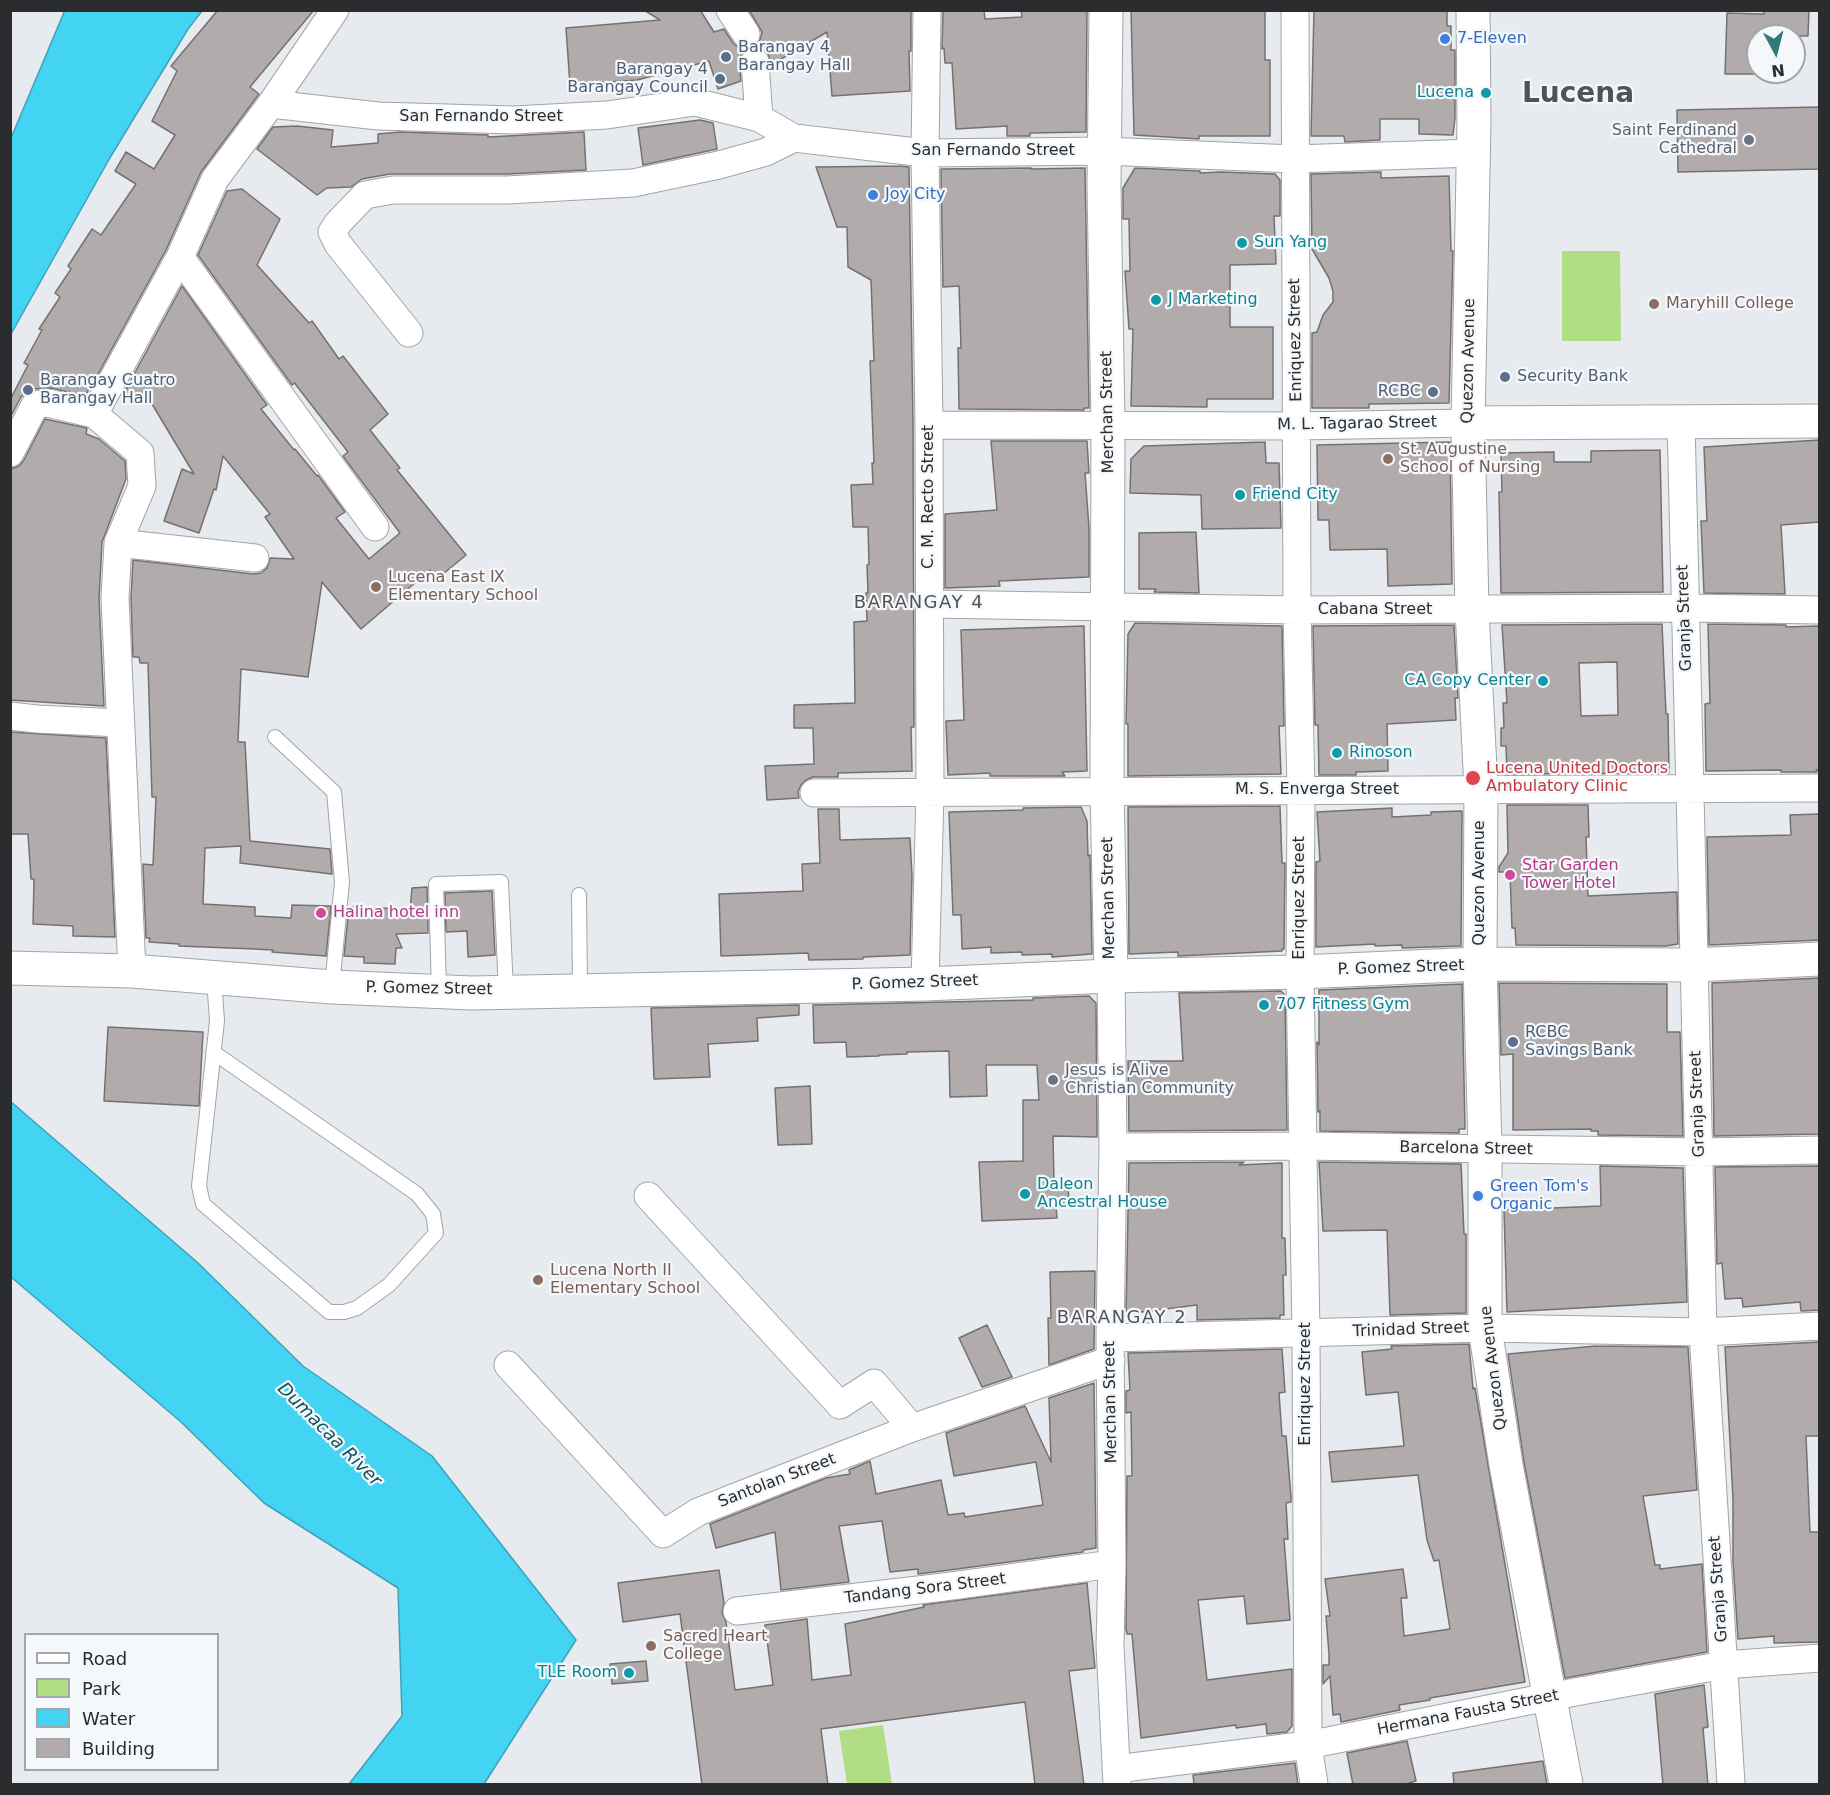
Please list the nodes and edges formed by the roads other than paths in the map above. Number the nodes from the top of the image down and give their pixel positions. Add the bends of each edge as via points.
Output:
1 (335, 10) edge
2 (730, 10) edge
3 (927, 10) edge
4 (1106, 10) edge
5 (1294, 10) edge
6 (1473, 10) edge
7 (746, 34) dead end
8 (755, 62) dead end
9 (271, 104) junction
10 (759, 118) junction
11 (794, 138) junction
12 (1104, 151) junction
13 (925, 153) junction
14 (1473, 153) junction
15 (1294, 159) junction
16 (180, 257) junction
17 (409, 333) dead end
18 (94, 414) junction
19 (1820, 421) edge
20 (1681, 422) junction
21 (1468, 423) junction
22 (1108, 424) junction
23 (930, 425) junction
24 (1297, 426) junction
25 (10, 453) edge
26 (375, 526) dead end
27 (118, 543) junction
28 (255, 558) dead end
29 (930, 604) junction
30 (1109, 605) junction
31 (1684, 608) junction
32 (1297, 610) junction
33 (1473, 610) junction
34 (1820, 610) edge
35 (10, 716) edge
36 (120, 723) junction
37 (275, 737) dead end
38 (1820, 788) edge
39 (1481, 789) junction
40 (1107, 790) junction
41 (1301, 790) junction
42 (1691, 790) junction
43 (930, 791) junction
44 (814, 793) dead end
45 (579, 895) dead end
46 (1820, 959) edge
47 (1480, 964) junction
48 (1693, 965) junction
49 (10, 968) edge
50 (132, 971) junction
51 (1300, 972) junction
52 (1111, 976) junction
53 (214, 978) junction
54 (925, 984) junction
55 (332, 987) junction
56 (580, 989) junction
57 (506, 991) junction
58 (439, 992) junction
59 (213, 1052) junction
60 (1303, 1146) junction
61 (1113, 1147) junction
62 (1485, 1149) junction
63 (1820, 1150) edge
64 (1700, 1152) junction
65 (648, 1196) dead end
66 (1820, 1326) edge
67 (1485, 1328) junction
68 (1703, 1332) junction
69 (1306, 1334) junction
70 (1111, 1349) junction
71 (508, 1365) dead end
72 (912, 1428) junction
73 (1112, 1564) junction
74 (737, 1611) dead end
75 (1820, 1658) edge
76 (1724, 1665) junction
77 (1548, 1696) junction
78 (1308, 1745) junction
79 (1116, 1777) edge
80 (1314, 1785) edge
81 (1566, 1785) edge
82 (1731, 1785) edge

1 - 9 street
2 - 7 street
3 - 13 street, C. M. Recto Street
4 - 12 main road, Merchan Street
5 - 15 street, Enriquez Street
6 - 14 main road, Quezon Avenue
8 - 10 street
9 - 10 street, San Fernando Street via 378,116 514,120 607,115 695,102
9 - 16 street via 215,179
10 - 11 street, San Fernando Street
11 - 13 street, San Fernando Street
11 - 17 street via 719,165 633,183 507,190 393,190 365,195 332,232
12 - 13 street, San Fernando Street
12 - 15 street, San Fernando Street
12 - 22 main road, Merchan Street
13 - 23 street, C. M. Recto Street
14 - 15 street, San Fernando Street
14 - 21 main road, Quezon Avenue
15 - 24 street, Enriquez Street
16 - 18 street
16 - 26 street
18 - 25 street via 48,403 34,405
18 - 27 street via 140,453 142,486
19 - 20 main road, M. L. Tagarao Street
20 - 21 main road, M. L. Tagarao Street
20 - 31 street, Granja Street
21 - 24 street, M. L. Tagarao Street
21 - 33 main road, Quezon Avenue
22 - 23 street, M. L. Tagarao Street
22 - 24 street, M. L. Tagarao Street
22 - 30 main road, Merchan Street
23 - 29 street, C. M. Recto Street
24 - 32 street, Enriquez Street
27 - 28 street
27 - 36 street via 115,598
29 - 30 street, Cabana Street
29 - 43 street, C. M. Recto Street
30 - 32 street, Cabana Street
30 - 40 main road, Merchan Street
31 - 33 street, Cabana Street
31 - 34 street, Cabana Street
31 - 42 street, Granja Street
32 - 33 street, Cabana Street
32 - 41 street, Enriquez Street
33 - 39 main road, Quezon Avenue
35 - 36 street
36 - 50 street
37 - 55 lane via 334,792 342,882
38 - 42 street, M. S. Enverga Street
39 - 41 street, M. S. Enverga Street
39 - 42 street, M. S. Enverga Street
39 - 47 main road, Quezon Avenue
40 - 41 street, M. S. Enverga Street
40 - 43 street, M. S. Enverga Street
40 - 52 main road, Merchan Street
41 - 51 street, Enriquez Street
42 - 48 street, Granja Street
43 - 44 street, M. S. Enverga Street
43 - 54 street, C. M. Recto Street
45 - 56 lane
46 - 48 main road, P. Gomez Street
47 - 48 main road, P. Gomez Street
47 - 51 main road, P. Gomez Street
47 - 62 main road, Quezon Avenue
48 - 64 street, Granja Street
49 - 50 main road, P. Gomez Street
50 - 53 main road, P. Gomez Street
51 - 52 main road, P. Gomez Street
51 - 60 street, Enriquez Street
52 - 54 main road, P. Gomez Street
52 - 61 street, Merchan Street
53 - 55 main road, P. Gomez Street
53 - 59 lane via 217,1021
54 - 56 main road, P. Gomez Street
55 - 58 main road, P. Gomez Street
56 - 57 main road, P. Gomez Street
57 - 58 main road, P. Gomez Street
57 - 58 lane via 501,882 436,884
59 - 59 lane via 199,1186 204,1204 329,1311 357,1308 389,1285 436,1233 433,1214 417,1194
60 - 61 street, Barcelona Street
60 - 62 street, Barcelona Street
60 - 69 street, Enriquez Street
61 - 70 street, Merchan Street
62 - 64 street, Barcelona Street
62 - 67 main road, Quezon Avenue
63 - 64 street, Barcelona Street
64 - 68 street, Granja Street
65 - 72 street via 840,1405 874,1383
66 - 68 street, Trinidad Street
67 - 68 street, Trinidad Street
67 - 69 street, Trinidad Street
67 - 77 main road, Quezon Avenue
68 - 76 street, Granja Street
69 - 70 street, Trinidad Street
69 - 78 street, Enriquez Street
70 - 72 street, Santolan Street
70 - 73 street, Merchan Street
71 - 72 street, Santolan Street via 663,1534 698,1512
73 - 74 street, Tandang Sora Street
73 - 79 street, Merchan Street via 1110,1645
75 - 76 street, Hermana Fausta Street
76 - 77 street, Hermana Fausta Street
76 - 82 street, Granja Street
77 - 78 street, Hermana Fausta Street
77 - 81 main road, Quezon Avenue
78 - 79 street, Hermana Fausta Street
78 - 80 street, Enriquez Street

